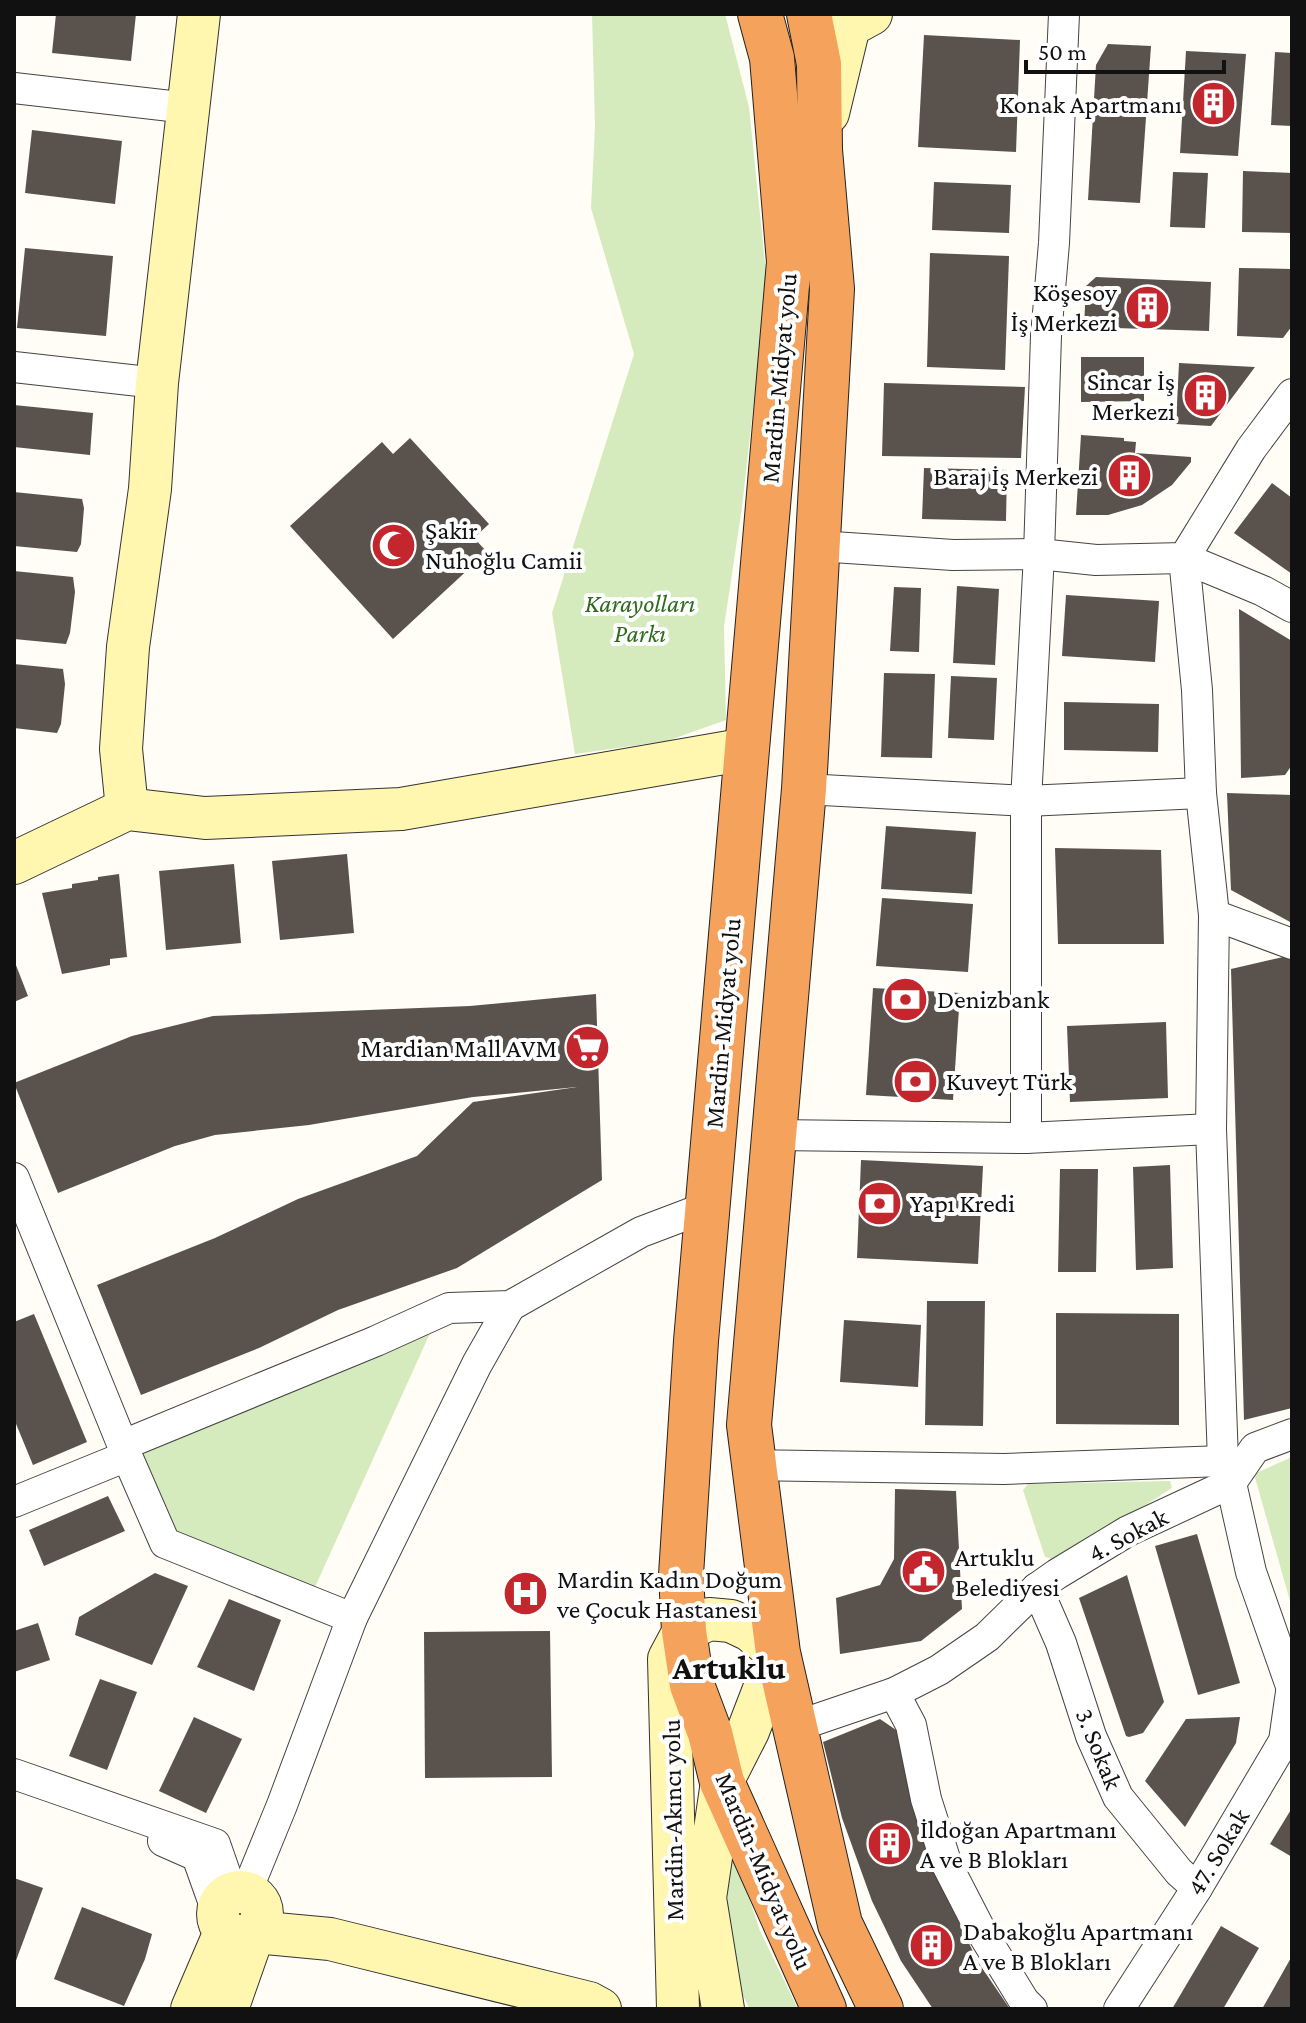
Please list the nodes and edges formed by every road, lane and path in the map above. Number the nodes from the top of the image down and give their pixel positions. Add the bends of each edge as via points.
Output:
1 (199, 14) edge
2 (809, 14) edge
3 (871, 14) edge
4 (1064, 14) edge
5 (770, 15) edge
6 (14, 88) edge
7 (188, 108) junction
8 (820, 150) junction
9 (14, 367) edge
10 (157, 383) junction
11 (1292, 394) edge
12 (818, 546) junction
13 (1039, 554) junction
14 (1184, 558) junction
15 (1292, 607) edge
16 (747, 749) junction
17 (804, 789) junction
18 (1201, 793) junction
19 (1026, 801) junction
20 (127, 809) junction
21 (14, 863) edge
22 (1214, 915) junction
23 (1292, 944) edge
24 (1211, 1129) junction
25 (774, 1135) junction
26 (1026, 1138) junction
27 (14, 1178) edge
28 (707, 1207) junction
29 (510, 1306) junction
30 (1292, 1434) edge
31 (125, 1451) junction
32 (753, 1465) junction
33 (1227, 1472) junction
34 (14, 1502) edge
35 (1037, 1588) junction
36 (352, 1618) junction
37 (677, 1645) junction
38 (778, 1653) junction
39 (1291, 1687) edge
40 (894, 1693) junction
41 (794, 1727) junction
42 (14, 1774) edge
43 (722, 1782) junction
44 (14, 1787) edge
45 (1197, 1888) junction
46 (235, 1912) junction
47 (192, 2009) edge
48 (227, 2009) edge
49 (600, 2009) edge
50 (678, 2009) edge
51 (723, 2009) edge
52 (824, 2009) edge
53 (881, 2009) edge
54 (1032, 2009) edge
55 (1119, 2009) edge

1 - 7 street
2 - 8 highway, Mardin-Midyat yolu via 819,64
3 - 8 street via 849,26
4 - 13 street
5 - 16 highway, Mardin-Midyat yolu via 789,262
6 - 7 street
7 - 10 street
8 - 12 highway, Mardin-Midyat yolu via 832,289
9 - 10 street
10 - 20 street via 150,489 128,647 121,749
11 - 14 street
12 - 13 street via 953,555
12 - 17 highway, Mardin-Midyat yolu
13 - 14 street via 1096,560
13 - 19 street
14 - 15 street
14 - 18 street
16 - 20 street via 401,809 205,818
16 - 28 highway, Mardin-Midyat yolu
17 - 19 street
17 - 25 highway, Mardin-Midyat yolu
18 - 19 street
18 - 22 street
19 - 26 street
20 - 21 street
22 - 23 street
22 - 24 street
24 - 26 street
24 - 33 street
25 - 26 street
25 - 32 highway, Mardin-Midyat yolu via 749,1425
27 - 31 street
28 - 29 street via 641,1232
28 - 37 highway, Mardin-Midyat yolu
29 - 31 street via 449,1308
29 - 36 street
30 - 33 street via 1255,1448
31 - 34 street
31 - 36 street via 165,1543
32 - 33 street
32 - 38 highway, Mardin-Midyat yolu
33 - 35 street, 4. Sokak
33 - 39 street via 1251,1572
35 - 40 street, 4. Sokak via 987,1637
35 - 45 street, 3. Sokak via 1118,1797
36 - 46 street via 282,1805
37 - 38 street via 709,1619 750,1630
37 - 43 highway, Mardin-Midyat yolu
37 - 50 street, Mardin-Akıncı yolu
38 - 41 highway, Mardin-Midyat yolu
38 - 43 street, Mardin-Akıncı yolu
39 - 45 street, 47. Sokak via 1284,1741
40 - 41 street, 4. Sokak
40 - 54 street via 911,1725 947,1865 981,1931
41 - 53 highway, Mardin-Midyat yolu via 840,1924
42 - 46 street via 215,1844
43 - 51 street, Mardin-Akıncı yolu via 705,1898
43 - 52 highway, Mardin-Midyat yolu
44 - 46 street via 197,1856
45 - 55 street, 47. Sokak
46 - 47 street
46 - 48 street
46 - 49 street

